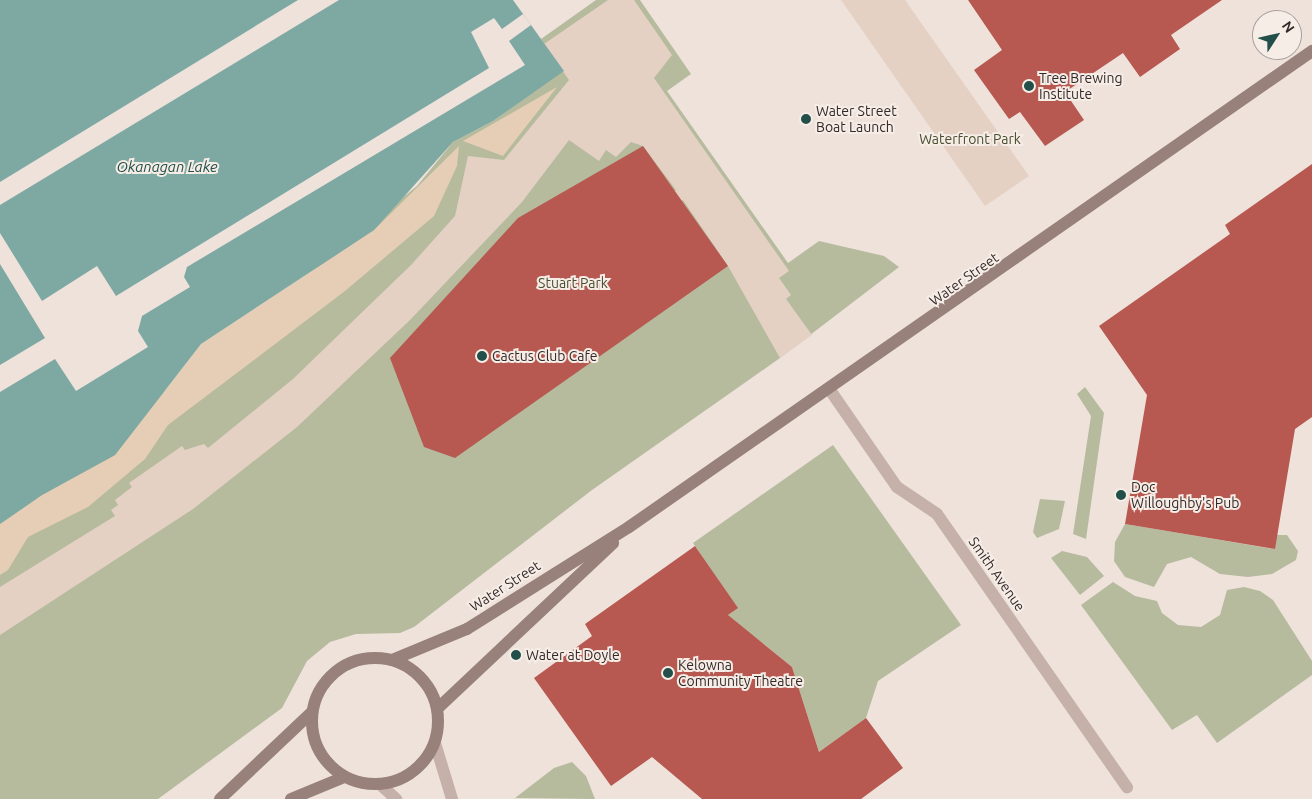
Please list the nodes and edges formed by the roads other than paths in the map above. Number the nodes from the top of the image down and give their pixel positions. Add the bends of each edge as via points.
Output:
1 (1312, 52) edge
2 (830, 390) junction
3 (630, 527) junction
4 (392, 660) junction
5 (437, 709) junction
6 (311, 713) junction
7 (435, 743) junction
8 (344, 777) junction
9 (381, 785) junction
10 (1127, 787) dead end
11 (220, 799) edge
12 (291, 799) edge
13 (396, 799) edge
14 (452, 799) edge

1 - 2 main road, Water Street
2 - 3 main road, Water Street
2 - 10 street, Smith Avenue via 897,487 937,514
3 - 4 main road, Water Street via 467,629
3 - 5 main road, Water Street
4 - 5 main road via 423,679
4 - 6 main road via 356,660 339,668 316,696
5 - 7 main road
6 - 8 main road via 317,749
6 - 11 main road
7 - 9 main road via 416,770
7 - 14 street
8 - 9 main road
8 - 12 main road
9 - 13 street

